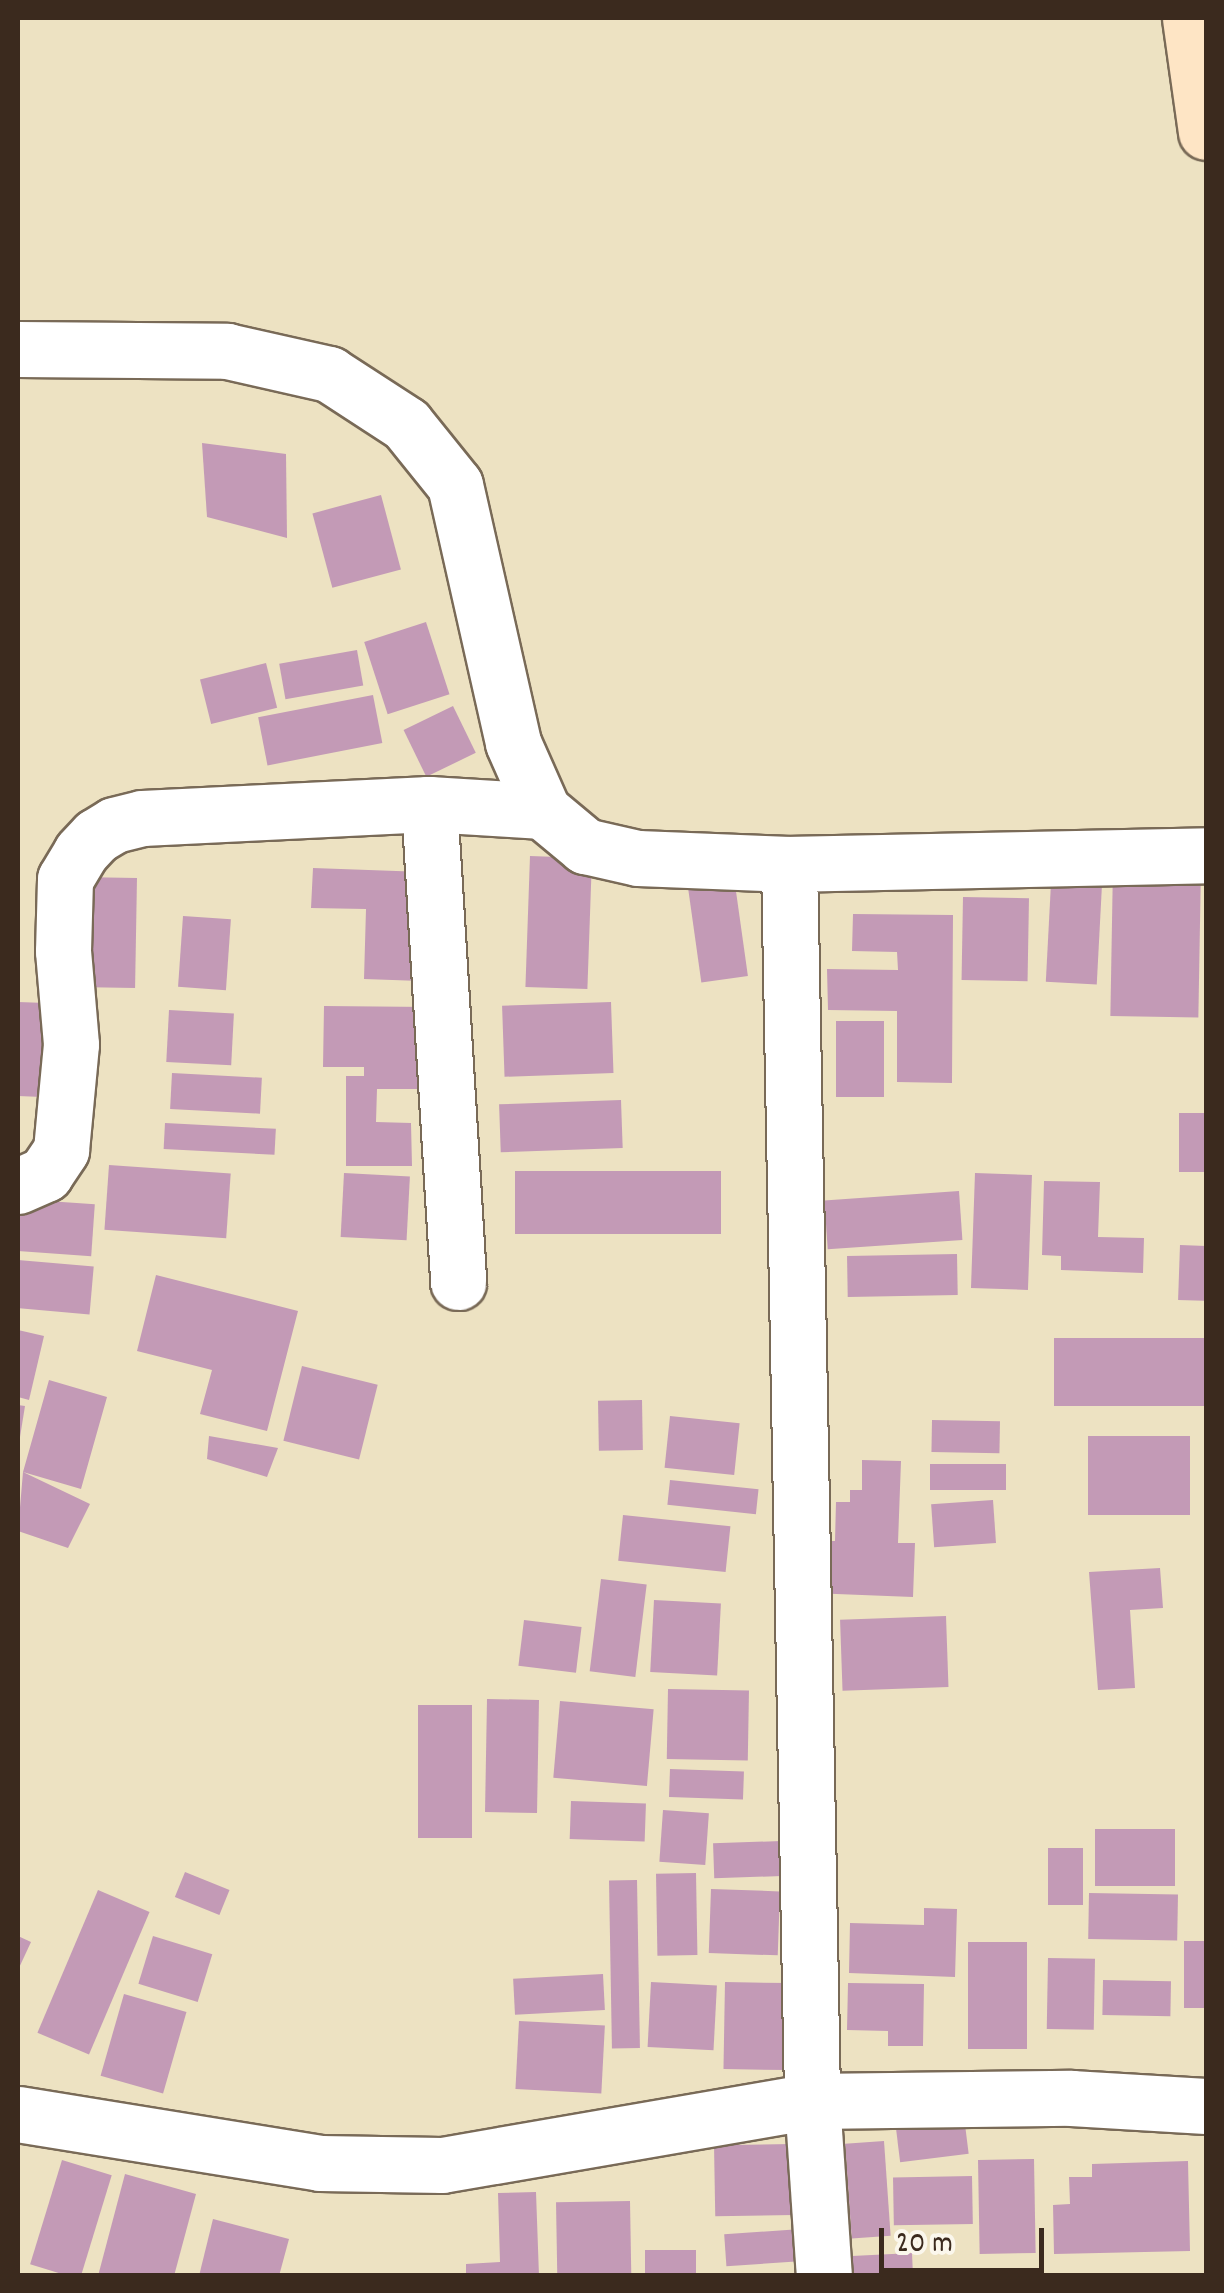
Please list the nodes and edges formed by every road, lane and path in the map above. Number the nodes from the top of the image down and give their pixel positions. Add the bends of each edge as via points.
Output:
1 (1190, 18) edge
2 (1206, 132) edge
3 (18, 348) edge
4 (429, 804) junction
5 (544, 811) junction
6 (1206, 855) edge
7 (788, 864) junction
8 (18, 1186) edge
9 (458, 1282) dead end
10 (812, 2101) junction
11 (1206, 2106) edge
12 (18, 2114) edge
13 (824, 2276) edge

1 - 2 main road
3 - 5 street via 227,351 328,374 406,424 455,486 513,743
4 - 5 street
4 - 8 street via 142,818 96,836 65,880 71,1044 61,1150 45,1174
4 - 9 street
5 - 7 street via 585,846 638,858
6 - 7 street
7 - 10 street
10 - 11 street via 1071,2098
10 - 12 street via 442,2165 320,2163
10 - 13 street

